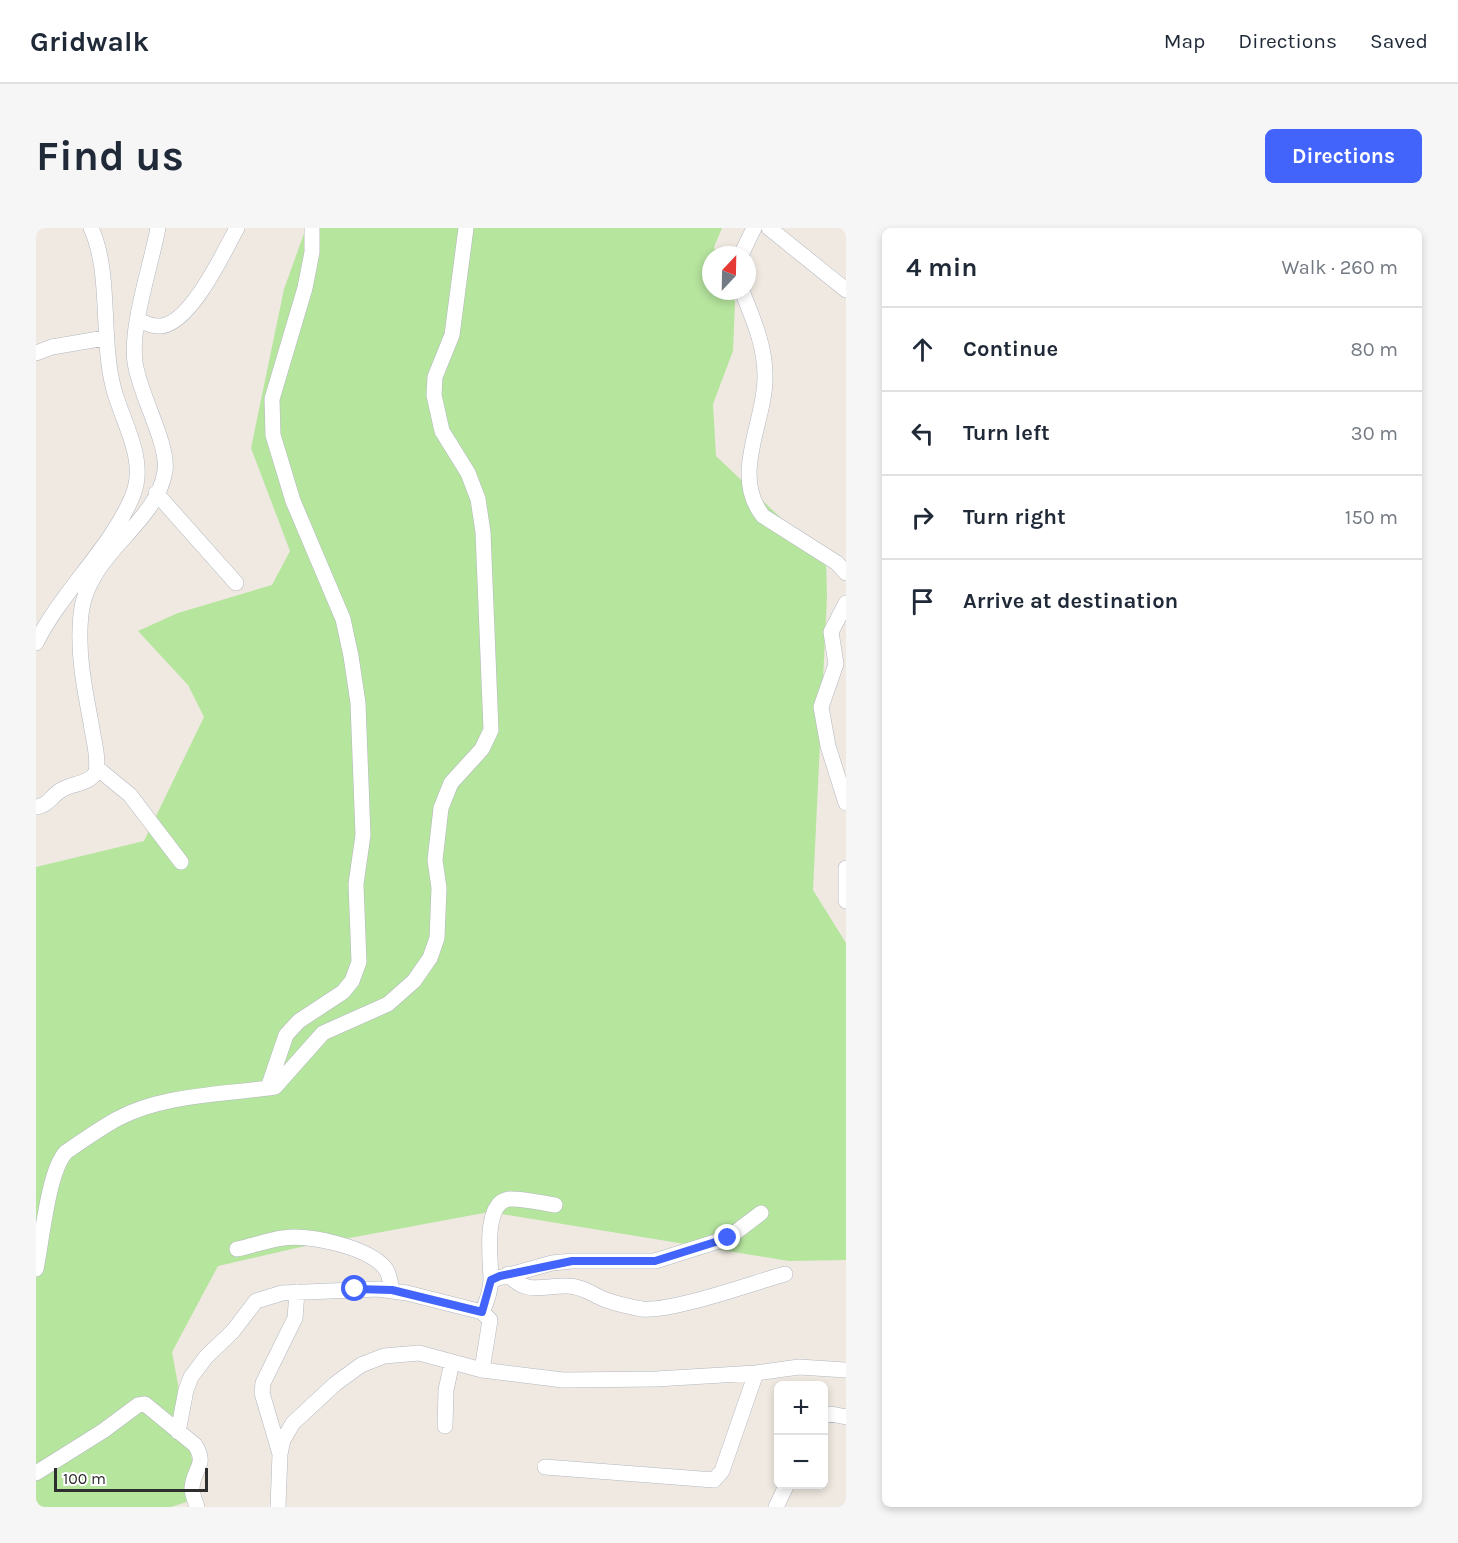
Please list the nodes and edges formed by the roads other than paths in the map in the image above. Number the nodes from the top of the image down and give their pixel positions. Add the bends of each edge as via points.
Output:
1 (92, 228) edge
2 (158, 228) edge
3 (237, 228) edge
4 (312, 228) edge
5 (466, 228) edge
6 (754, 228) edge
7 (769, 228) edge
8 (745, 246) edge
9 (846, 290) edge
10 (746, 300) edge
11 (137, 320) junction
12 (105, 338) junction
13 (36, 353) edge
14 (156, 493) junction
15 (846, 573) edge
16 (236, 583) dead end
17 (846, 603) edge
18 (36, 643) edge
19 (97, 768) junction
20 (846, 803) edge
21 (36, 807) edge
22 (181, 861) dead end
23 (846, 868) edge
24 (846, 901) edge
25 (268, 1088) junction
26 (555, 1205) dead end
27 (761, 1213) dead end
28 (237, 1250) dead end
29 (36, 1269) edge
30 (508, 1274) junction
31 (785, 1274) dead end
32 (491, 1280) junction
33 (392, 1290) junction
34 (297, 1292) junction
35 (482, 1312) junction
36 (452, 1362) junction
37 (482, 1370) junction
38 (846, 1371) edge
39 (756, 1373) junction
40 (828, 1415) edge
41 (846, 1417) edge
42 (445, 1426) dead end
43 (177, 1432) junction
44 (280, 1454) junction
45 (545, 1467) dead end
46 (36, 1473) edge
47 (786, 1489) edge
48 (781, 1505) edge
49 (197, 1507) edge
50 (278, 1507) edge

1 - 12 street via 101,266
2 - 11 street
3 - 11 street via 217,266 175,321 161,326
4 - 25 street via 305,288 272,399 273,435 293,501 343,619 351,656 358,703 363,834 356,884 359,962 343,992 299,1021 286,1035
5 - 25 street via 452,334 435,377 434,395 442,431 468,473 478,499 483,532 491,730 482,748 451,783 441,808 435,860 439,888 437,938 430,958 414,981 388,1004 323,1033 282,1081
6 - 8 street
7 - 9 street
10 - 15 street via 764,357 762,406 752,443 755,506 763,516 837,563
11 - 14 street via 134,360 138,383 165,461 163,481
12 - 13 street via 52,346
12 - 18 street via 113,389 137,462 137,484 121,517
14 - 16 street
14 - 19 street via 90,580 81,611 79,649
17 - 20 street via 831,632 836,664 821,707 828,746
19 - 21 street via 90,779 64,788 49,802
19 - 22 street via 130,795
23 - 24 street
25 - 29 street via 177,1100 139,1110 117,1119 66,1152 53,1179
26 - 32 street via 509,1199 496,1208 490,1233
27 - 30 street via 736,1234 655,1261 572,1261
28 - 33 street via 284,1238 342,1246 380,1263 387,1270
30 - 31 street via 528,1288 581,1288 607,1300 643,1309 690,1301
30 - 32 street
32 - 35 street
33 - 34 street
33 - 35 street
34 - 43 street via 256,1301 206,1357 191,1377
34 - 44 street via 295,1318 263,1383 262,1393
35 - 37 street via 490,1320
36 - 37 street
36 - 42 street
36 - 44 street via 419,1353 402,1353 361,1365 293,1423
37 - 39 street via 563,1380
38 - 39 street via 799,1367
39 - 45 street via 722,1471 714,1480
40 - 41 street
43 - 46 street via 148,1405 138,1405
43 - 49 street via 201,1454 192,1489
44 - 50 street
47 - 48 street

